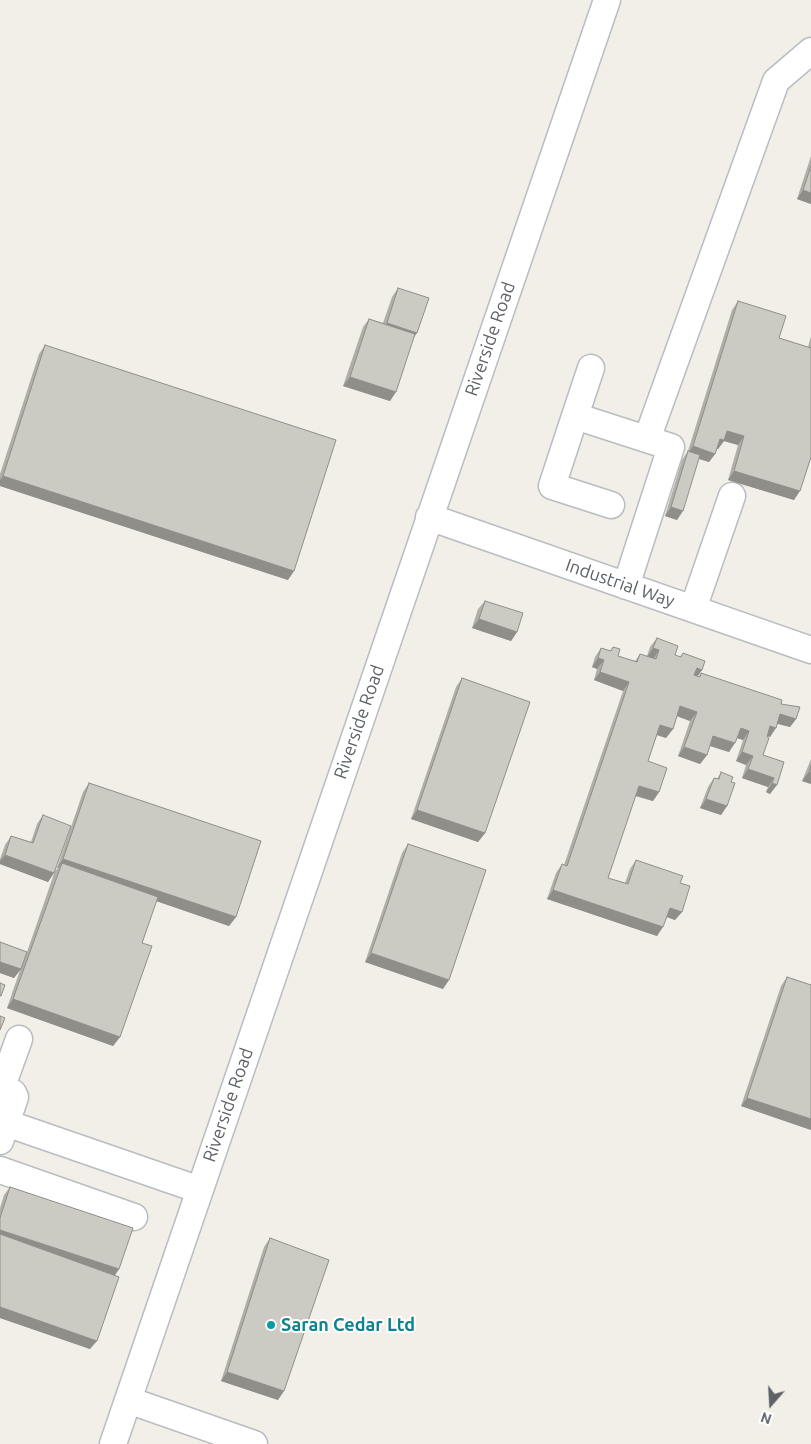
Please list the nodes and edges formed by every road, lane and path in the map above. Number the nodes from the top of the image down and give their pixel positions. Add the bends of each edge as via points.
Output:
1 (607, 0) edge
2 (811, 51) edge
3 (592, 368) dead end
4 (575, 416) junction
5 (647, 439) junction
6 (732, 496) dead end
7 (611, 505) dead end
8 (429, 517) junction
9 (626, 586) junction
10 (694, 609) junction
11 (811, 650) edge
12 (19, 1039) dead end
13 (1, 1088) edge
14 (3, 1132) edge
15 (0, 1170) edge
16 (200, 1190) junction
17 (134, 1217) dead end
18 (128, 1400) junction
19 (113, 1444) edge
20 (254, 1444) edge

1 - 8 street, Riverside Road
2 - 5 street via 776,81
3 - 4 street
4 - 5 street
4 - 7 street via 552,486
5 - 9 street via 670,447
6 - 10 street
8 - 9 street, Industrial Way
8 - 16 street, Riverside Road
9 - 10 street, Industrial Way
10 - 11 street, Industrial Way
12 - 13 street
13 - 14 street via 15,1097
14 - 16 street
15 - 17 street
16 - 18 street, Riverside Road
18 - 19 street, Riverside Road
18 - 20 street

